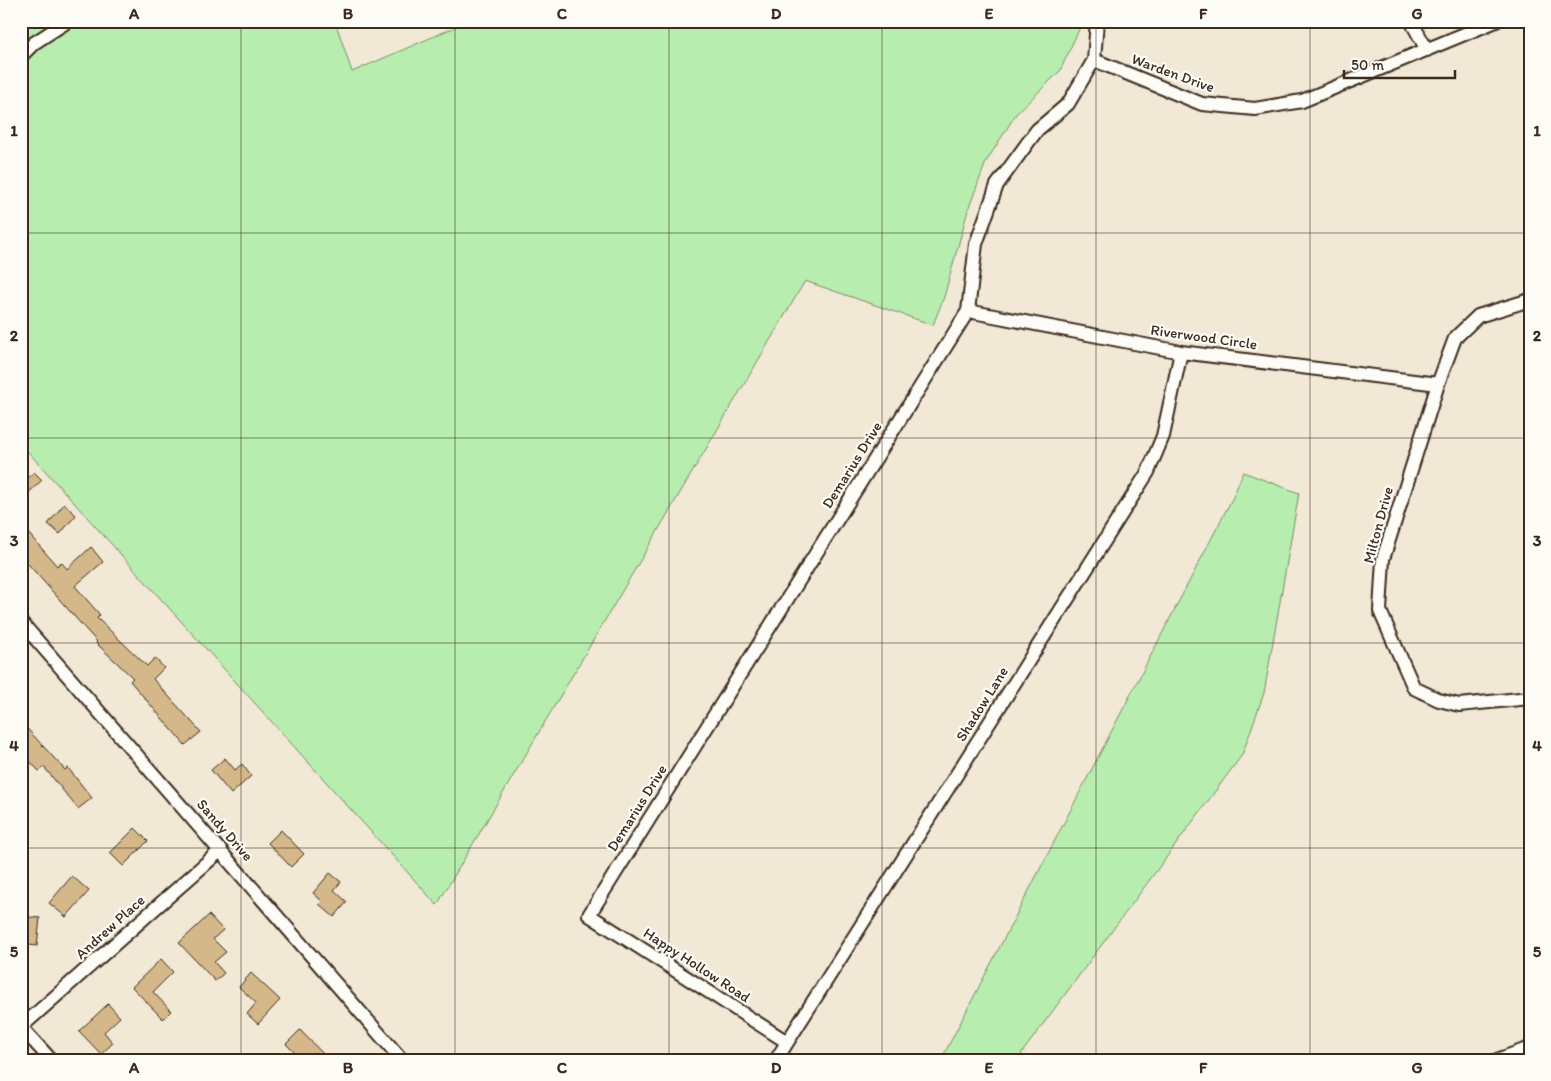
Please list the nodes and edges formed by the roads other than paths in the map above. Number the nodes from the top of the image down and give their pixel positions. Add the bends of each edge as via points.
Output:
1 (68, 21) edge
2 (1097, 21) edge
3 (1411, 21) edge
4 (1496, 21) edge
5 (1427, 50) junction
6 (21, 56) edge
7 (1094, 60) junction
8 (1530, 300) edge
9 (968, 311) junction
10 (1182, 352) junction
11 (1438, 384) junction
12 (21, 622) edge
13 (1530, 698) edge
14 (221, 850) junction
15 (589, 915) joint
16 (21, 1027) edge
17 (787, 1042) junction
18 (1530, 1048) edge
19 (51, 1060) edge
20 (402, 1060) edge
21 (776, 1060) edge
22 (1497, 1060) edge

1 - 6 street via 34,43
2 - 7 street, Demarius Drive
3 - 5 street
4 - 5 street, Warden Drive
5 - 7 street, Warden Drive via 1302,101 1255,109 1202,104
7 - 9 street, Demarius Drive via 1068,104 1037,130 997,185 976,244
8 - 11 street, Milton Drive via 1478,316 1455,338
9 - 10 street, Riverwood Circle
9 - 15 street, Demarius Drive
10 - 11 street, Riverwood Circle
10 - 17 street, Shadow Lane via 1163,436 1148,472
11 - 13 street, Milton Drive via 1383,559 1380,611 1414,688 1459,705
12 - 14 street, Sandy Drive
14 - 16 street, Andrew Place
14 - 20 street, Sandy Drive
15 - 17 street, Happy Hollow Road
16 - 19 street
17 - 21 street, Shadow Lane
18 - 22 street

